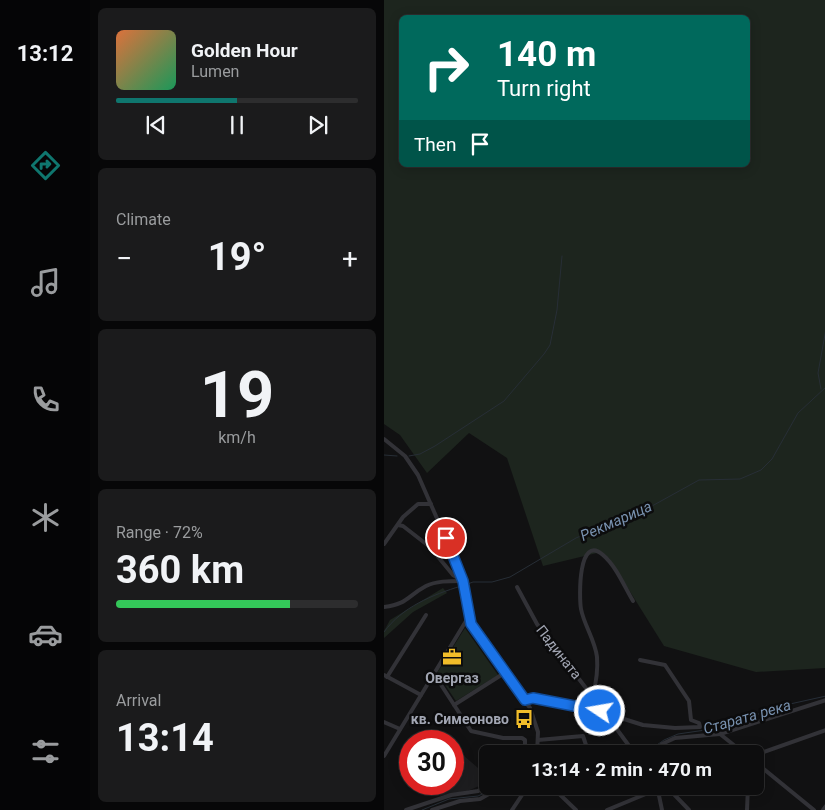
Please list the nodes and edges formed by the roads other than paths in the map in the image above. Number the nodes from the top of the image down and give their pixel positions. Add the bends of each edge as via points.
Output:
1 (384, 439) edge
2 (431, 504) junction
3 (398, 525) junction
4 (384, 544) edge
5 (463, 584) junction
6 (517, 587) dead end
7 (633, 601) dead end
8 (384, 607) edge
9 (426, 615) dead end
10 (469, 616) junction
11 (640, 660) dead end
12 (506, 672) junction
13 (434, 674) junction
14 (386, 676) edge
15 (421, 695) junction
16 (593, 695) junction
17 (525, 700) junction
18 (825, 700) edge
19 (454, 705) junction
20 (605, 713) junction
21 (384, 722) edge
22 (400, 729) junction
23 (825, 730) edge
24 (720, 734) junction
25 (538, 740) junction
26 (525, 745) edge
27 (538, 745) edge
28 (586, 745) edge
29 (628, 745) edge
30 (661, 745) edge
31 (733, 745) edge
32 (764, 752) edge
33 (384, 756) edge
34 (764, 769) edge
35 (479, 790) edge
36 (487, 795) edge
37 (521, 795) edge
38 (561, 795) edge
39 (642, 795) edge
40 (659, 795) edge
41 (674, 795) edge
42 (748, 795) edge
43 (625, 803) junction
44 (825, 806) edge
45 (406, 810) edge
46 (432, 810) edge
47 (512, 810) edge
48 (576, 810) edge
49 (607, 810) edge
50 (626, 810) edge
51 (662, 810) edge
52 (689, 810) edge
53 (747, 810) edge
54 (814, 810) edge
55 (823, 810) edge

1 - 2 street via 405,456
2 - 3 street via 418,504
2 - 5 street
3 - 4 street
3 - 5 street via 430,547
5 - 8 street via 434,583 404,603
5 - 10 street
6 - 16 street, Падината via 537,624
7 - 16 street via 609,561 595,551 589,553 580,583 581,608 597,656
9 - 14 street
10 - 12 street via 475,631
10 - 13 street
11 - 20 street via 665,665 691,706 690,718 700,724 699,727 643,725
12 - 17 street
12 - 19 street
13 - 15 street
13 - 19 street
14 - 15 street
15 - 22 street
16 - 20 street, Падината
17 - 20 street via 533,698
17 - 25 street via 534,718
18 - 24 street
19 - 26 street via 467,726 476,733 522,738
20 - 29 street, Падината
21 - 22 street
22 - 33 street
23 - 32 street
24 - 30 street via 674,738
24 - 31 street
25 - 27 street
25 - 28 street via 583,736
34 - 54 street
35 - 45 street via 451,795
36 - 46 street
37 - 47 street
38 - 48 street
39 - 43 street
40 - 51 street
41 - 52 street
42 - 53 street
43 - 49 street
43 - 50 street
44 - 55 street

